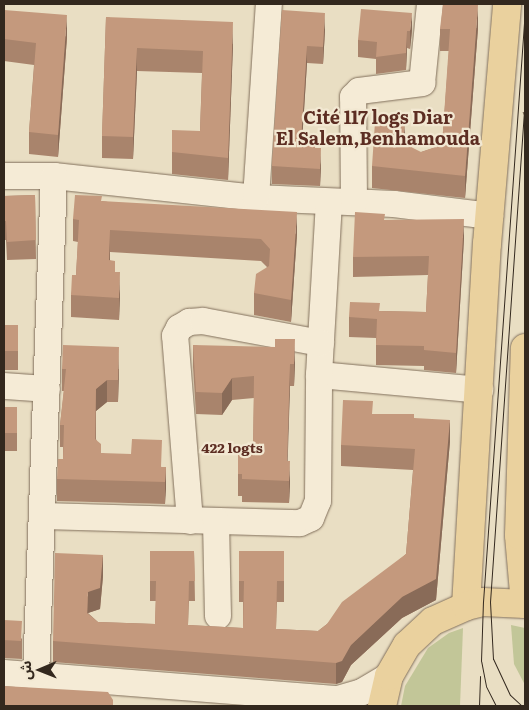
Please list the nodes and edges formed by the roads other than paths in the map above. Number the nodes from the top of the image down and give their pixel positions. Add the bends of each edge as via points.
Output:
1 (269, 4) edge
2 (430, 4) edge
3 (507, 4) edge
4 (4, 176) edge
5 (54, 176) junction
6 (256, 198) junction
7 (342, 202) junction
8 (490, 216) junction
9 (321, 343) junction
10 (525, 348) edge
11 (319, 375) junction
12 (4, 386) edge
13 (47, 389) junction
14 (480, 390) junction
15 (523, 460) edge
16 (43, 516) junction
17 (190, 520) junction
18 (216, 521) junction
19 (525, 604) edge
20 (466, 606) junction
21 (218, 616) dead end
22 (4, 673) edge
23 (36, 676) junction
24 (389, 676) junction
25 (139, 695) edge
26 (306, 702) edge
27 (382, 706) edge

1 - 6 street
2 - 7 street via 422,83 354,93
3 - 8 main road
4 - 5 street
5 - 6 street
5 - 13 street
6 - 7 street
7 - 8 street
7 - 9 street
8 - 14 main road
9 - 11 street
9 - 17 street via 203,321 189,322 179,328 175,336
10 - 15 main road
11 - 14 street
11 - 18 street via 318,501 311,518 300,524
12 - 13 street
13 - 16 street
14 - 20 main road
15 - 19 main road via 519,554
16 - 17 street
16 - 23 street
17 - 18 street
18 - 21 street
19 - 20 main road via 491,601
20 - 24 main road via 434,620 407,645
22 - 23 street
23 - 25 street
24 - 26 street via 362,692 338,699
24 - 27 main road
25 - 26 street

